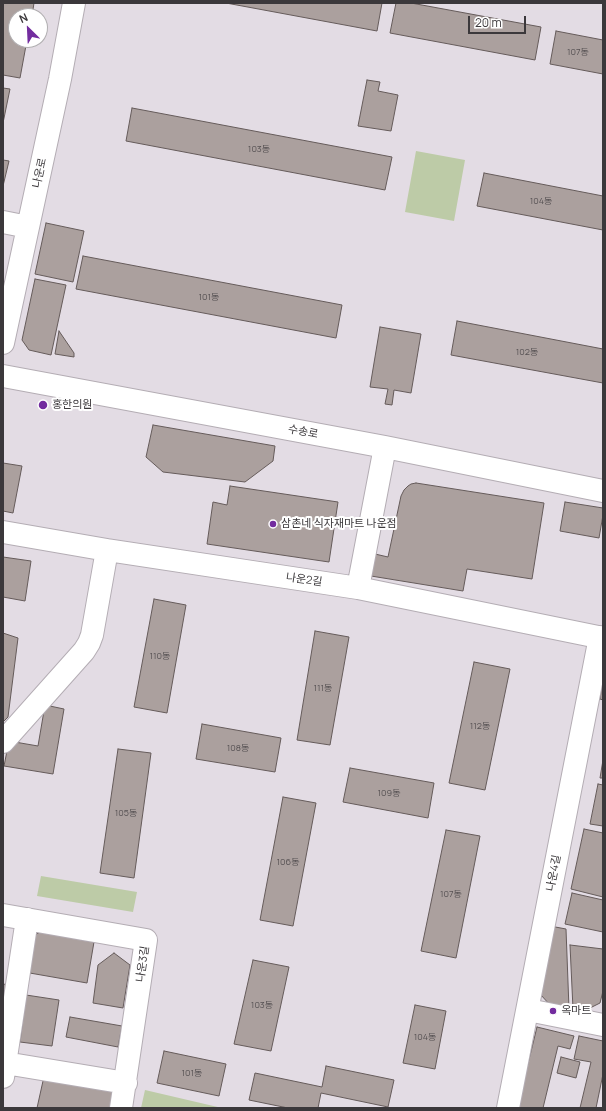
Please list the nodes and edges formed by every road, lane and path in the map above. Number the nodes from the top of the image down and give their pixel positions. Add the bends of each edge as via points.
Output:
1 (74, 3) edge
2 (3, 222) edge
3 (28, 227) junction
4 (3, 343) edge
5 (3, 376) edge
6 (385, 447) junction
7 (603, 491) edge
8 (3, 532) edge
9 (107, 550) junction
10 (358, 588) junction
11 (601, 638) edge
12 (3, 742) edge
13 (3, 915) edge
14 (26, 919) junction
15 (528, 1010) junction
16 (603, 1025) edge
17 (4, 1070) edge
18 (126, 1083) junction
19 (121, 1108) edge
20 (508, 1108) edge

1 - 3 street, 나운로
2 - 3 street
3 - 4 street, 나운로
5 - 6 street, 수송로
6 - 7 street, 수송로
6 - 10 street
8 - 9 street, 나운2길
9 - 10 street, 나운2길
9 - 12 street via 89,643
10 - 11 street, 나운2길
11 - 15 street, 나운4길
13 - 14 street, 나운3길
14 - 17 street
14 - 18 street, 나운3길 via 146,940
15 - 16 street
15 - 20 street, 나운4길
17 - 18 street
18 - 19 street, 나운3길

